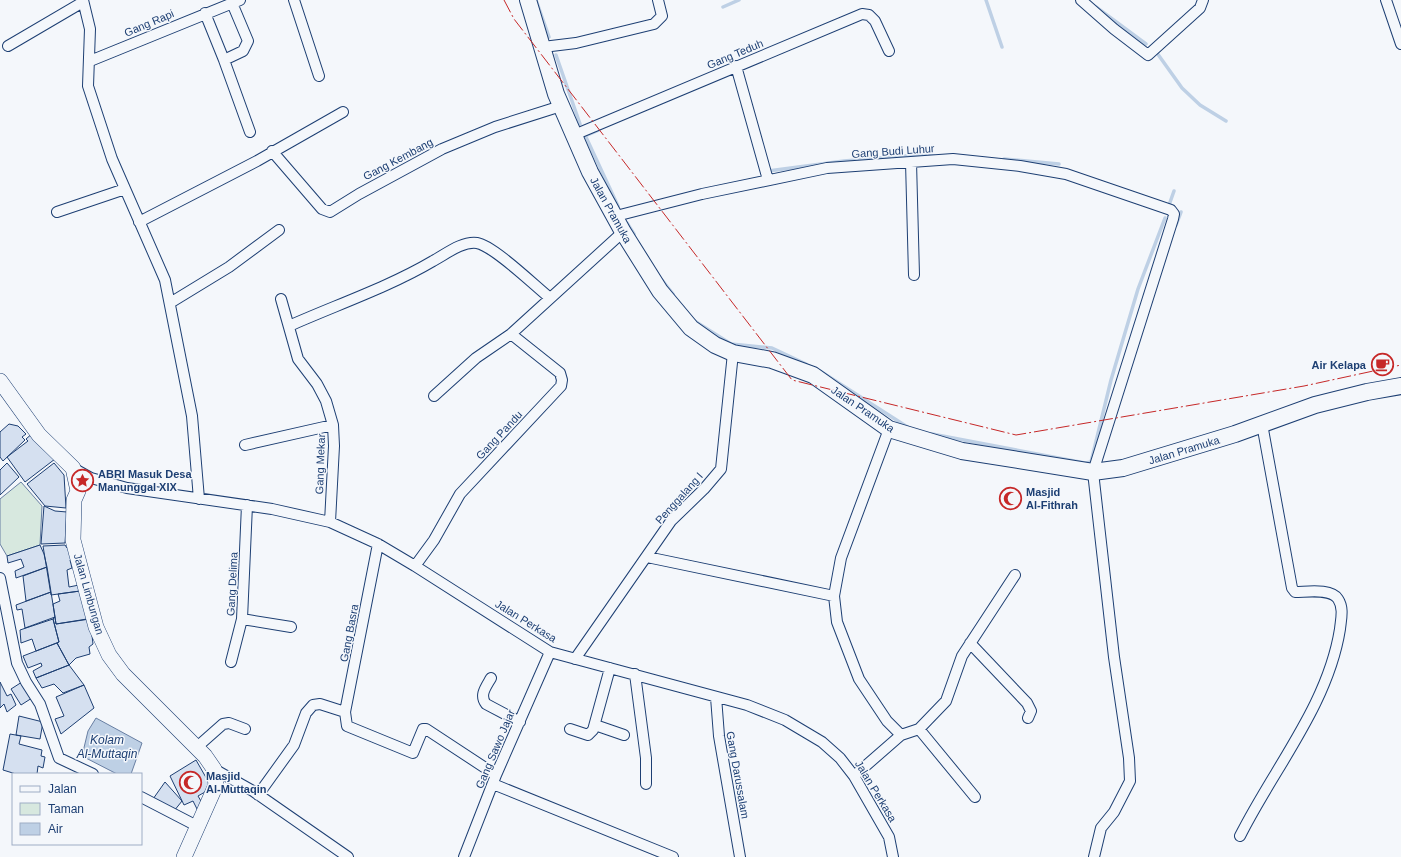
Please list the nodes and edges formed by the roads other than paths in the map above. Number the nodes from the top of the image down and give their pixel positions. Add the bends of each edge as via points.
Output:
1 (294, 0) edge
2 (528, 0) edge
3 (658, 0) edge
4 (1081, 0) edge
5 (1204, 0) edge
6 (1386, 0) edge
7 (83, 1) edge
8 (236, 1) edge
9 (205, 13) junction
10 (1401, 44) edge
11 (8, 46) dead end
12 (543, 47) junction
13 (889, 50) dead end
14 (224, 60) junction
15 (90, 61) junction
16 (736, 66) junction
17 (319, 76) dead end
18 (561, 106) junction
19 (343, 112) dead end
20 (250, 132) dead end
21 (574, 135) junction
22 (272, 151) junction
23 (911, 162) junction
24 (768, 180) junction
25 (125, 189) junction
26 (57, 212) dead end
27 (616, 216) junction
28 (140, 222) junction
29 (279, 230) dead end
30 (623, 232) junction
31 (914, 275) dead end
32 (550, 298) junction
33 (281, 299) dead end
34 (170, 303) junction
35 (289, 326) junction
36 (511, 334) junction
37 (733, 353) junction
38 (0, 383) edge
39 (1401, 386) edge
40 (434, 396) dead end
41 (1262, 424) junction
42 (333, 425) junction
43 (888, 429) junction
44 (245, 445) dead end
45 (73, 468) junction
46 (1094, 472) junction
47 (91, 478) junction
48 (78, 491) junction
49 (198, 499) junction
50 (247, 505) junction
51 (330, 522) junction
52 (378, 544) junction
53 (647, 557) junction
54 (415, 566) junction
55 (1015, 575) dead end
56 (0, 578) edge
57 (834, 596) junction
58 (242, 619) junction
59 (291, 627) dead end
60 (970, 643) junction
61 (550, 652) junction
62 (575, 659) junction
63 (231, 662) dead end
64 (610, 668) junction
65 (634, 674) junction
66 (491, 678) dead end
67 (716, 697) junction
68 (345, 712) junction
69 (1028, 718) dead end
70 (520, 722) junction
71 (595, 725) junction
72 (245, 729) dead end
73 (570, 729) dead end
74 (919, 729) junction
75 (901, 735) junction
76 (624, 736) dead end
77 (197, 748) junction
78 (214, 769) junction
79 (91, 773) edge
80 (854, 776) junction
81 (495, 779) junction
82 (646, 784) dead end
83 (258, 795) junction
84 (975, 797) dead end
85 (142, 798) edge
86 (198, 826) junction
87 (1240, 836) dead end
88 (184, 857) edge
89 (348, 857) edge
90 (464, 857) edge
91 (672, 857) edge
92 (740, 857) edge
93 (893, 857) edge
94 (1094, 857) edge

1 - 17 street
2 - 12 main road, Jalan Pramuka
3 - 12 street via 662,16 654,24 576,44
4 - 5 street via 1148,55 1200,8
6 - 10 street
7 - 11 street
7 - 15 street via 90,29
8 - 9 street, Gang Rapi
8 - 14 street via 248,41 243,51
9 - 14 street
9 - 15 street, Gang Rapi
12 - 18 main road, Jalan Pramuka
13 - 16 street, Gang Teduh via 875,22 869,15 862,14
14 - 20 street
15 - 25 street via 88,86 112,159
16 - 21 street, Gang Teduh
16 - 24 street
18 - 21 main road, Jalan Pramuka
18 - 22 street, Gang Kembang via 495,127 442,149 330,212 322,209
19 - 22 street
21 - 27 main road, Jalan Pramuka via 590,172
22 - 28 street
23 - 24 street, Gang Budi Luhur via 827,168
23 - 31 street
23 - 46 street, Gang Budi Luhur via 953,159 1066,174 1171,210 1174,214
24 - 27 street, Gang Budi Luhur
25 - 26 street
25 - 28 street
27 - 30 main road, Jalan Pramuka
28 - 34 street via 165,280
29 - 34 street via 229,267
30 - 32 street
30 - 37 main road, Jalan Pramuka via 660,291 691,328 715,345
32 - 35 street via 492,250 471,242 420,269
32 - 36 street
33 - 35 street, Gang Mekar
34 - 49 street via 192,416
35 - 42 street, Gang Mekar via 298,359 318,384
36 - 40 street via 476,358
36 - 54 street, Gang Pandu via 560,373 561,386 460,494 434,540
37 - 43 main road, Jalan Pramuka via 772,360 814,375
37 - 53 street, Penggalang I via 721,469 671,521
38 - 45 street via 39,435
39 - 41 main road, Jalan Pramuka via 1366,392
41 - 46 main road, Jalan Pramuka via 1123,468
41 - 87 street via 1292,588 1295,592 1333,594 1342,610 1337,647 1315,704 1257,802
42 - 44 street
42 - 51 street, Gang Mekar
43 - 46 main road, Jalan Pramuka via 962,451
43 - 57 street via 841,558
45 - 47 street, Jalan Perkasa
45 - 48 street, Jalan Limbungan
46 - 94 street via 1130,781 1114,812 1101,828
47 - 48 street
47 - 49 street, Jalan Perkasa via 127,488
48 - 77 street, Jalan Limbungan via 74,500 73,540 96,627 109,655 123,674
49 - 50 street, Jalan Perkasa
50 - 51 street, Jalan Perkasa
50 - 58 street, Gang Delima
51 - 52 street, Jalan Perkasa
52 - 54 street, Jalan Perkasa
52 - 68 street, Gang Basra
53 - 57 street
53 - 62 street, Penggalang I
54 - 61 street, Jalan Perkasa
55 - 60 street
56 - 79 street via 17,663 40,704 59,758
57 - 75 street via 837,622 859,679 887,721
58 - 59 street
58 - 63 street, Gang Delima
60 - 69 street via 1027,703 1031,711
60 - 74 street via 962,656 946,701
61 - 62 street, Jalan Perkasa
61 - 70 street, Gang Sawo Jajar
62 - 64 street, Jalan Perkasa
64 - 65 street, Jalan Perkasa
64 - 71 street
65 - 67 street, Jalan Perkasa
65 - 82 street via 646,758
66 - 70 street via 482,694 486,704
67 - 80 street, Jalan Perkasa via 747,705 785,720 822,742 840,758
67 - 92 street, Gang Darussalam via 719,736
68 - 81 street, Gang Basra via 347,726 413,753 420,732 426,728
68 - 83 street via 320,704 313,705 306,713 294,745
70 - 81 street, Gang Sawo Jajar
71 - 73 street via 588,735
71 - 76 street
72 - 77 street via 229,723 223,724
74 - 75 street
74 - 84 street
75 - 80 street
77 - 78 street, Jalan Limbungan
78 - 83 street
78 - 86 street via 216,786
80 - 93 street, Jalan Perkasa via 889,837
81 - 90 street, Gang Sawo Jajar
81 - 91 street
83 - 89 street
85 - 86 street
86 - 88 street

